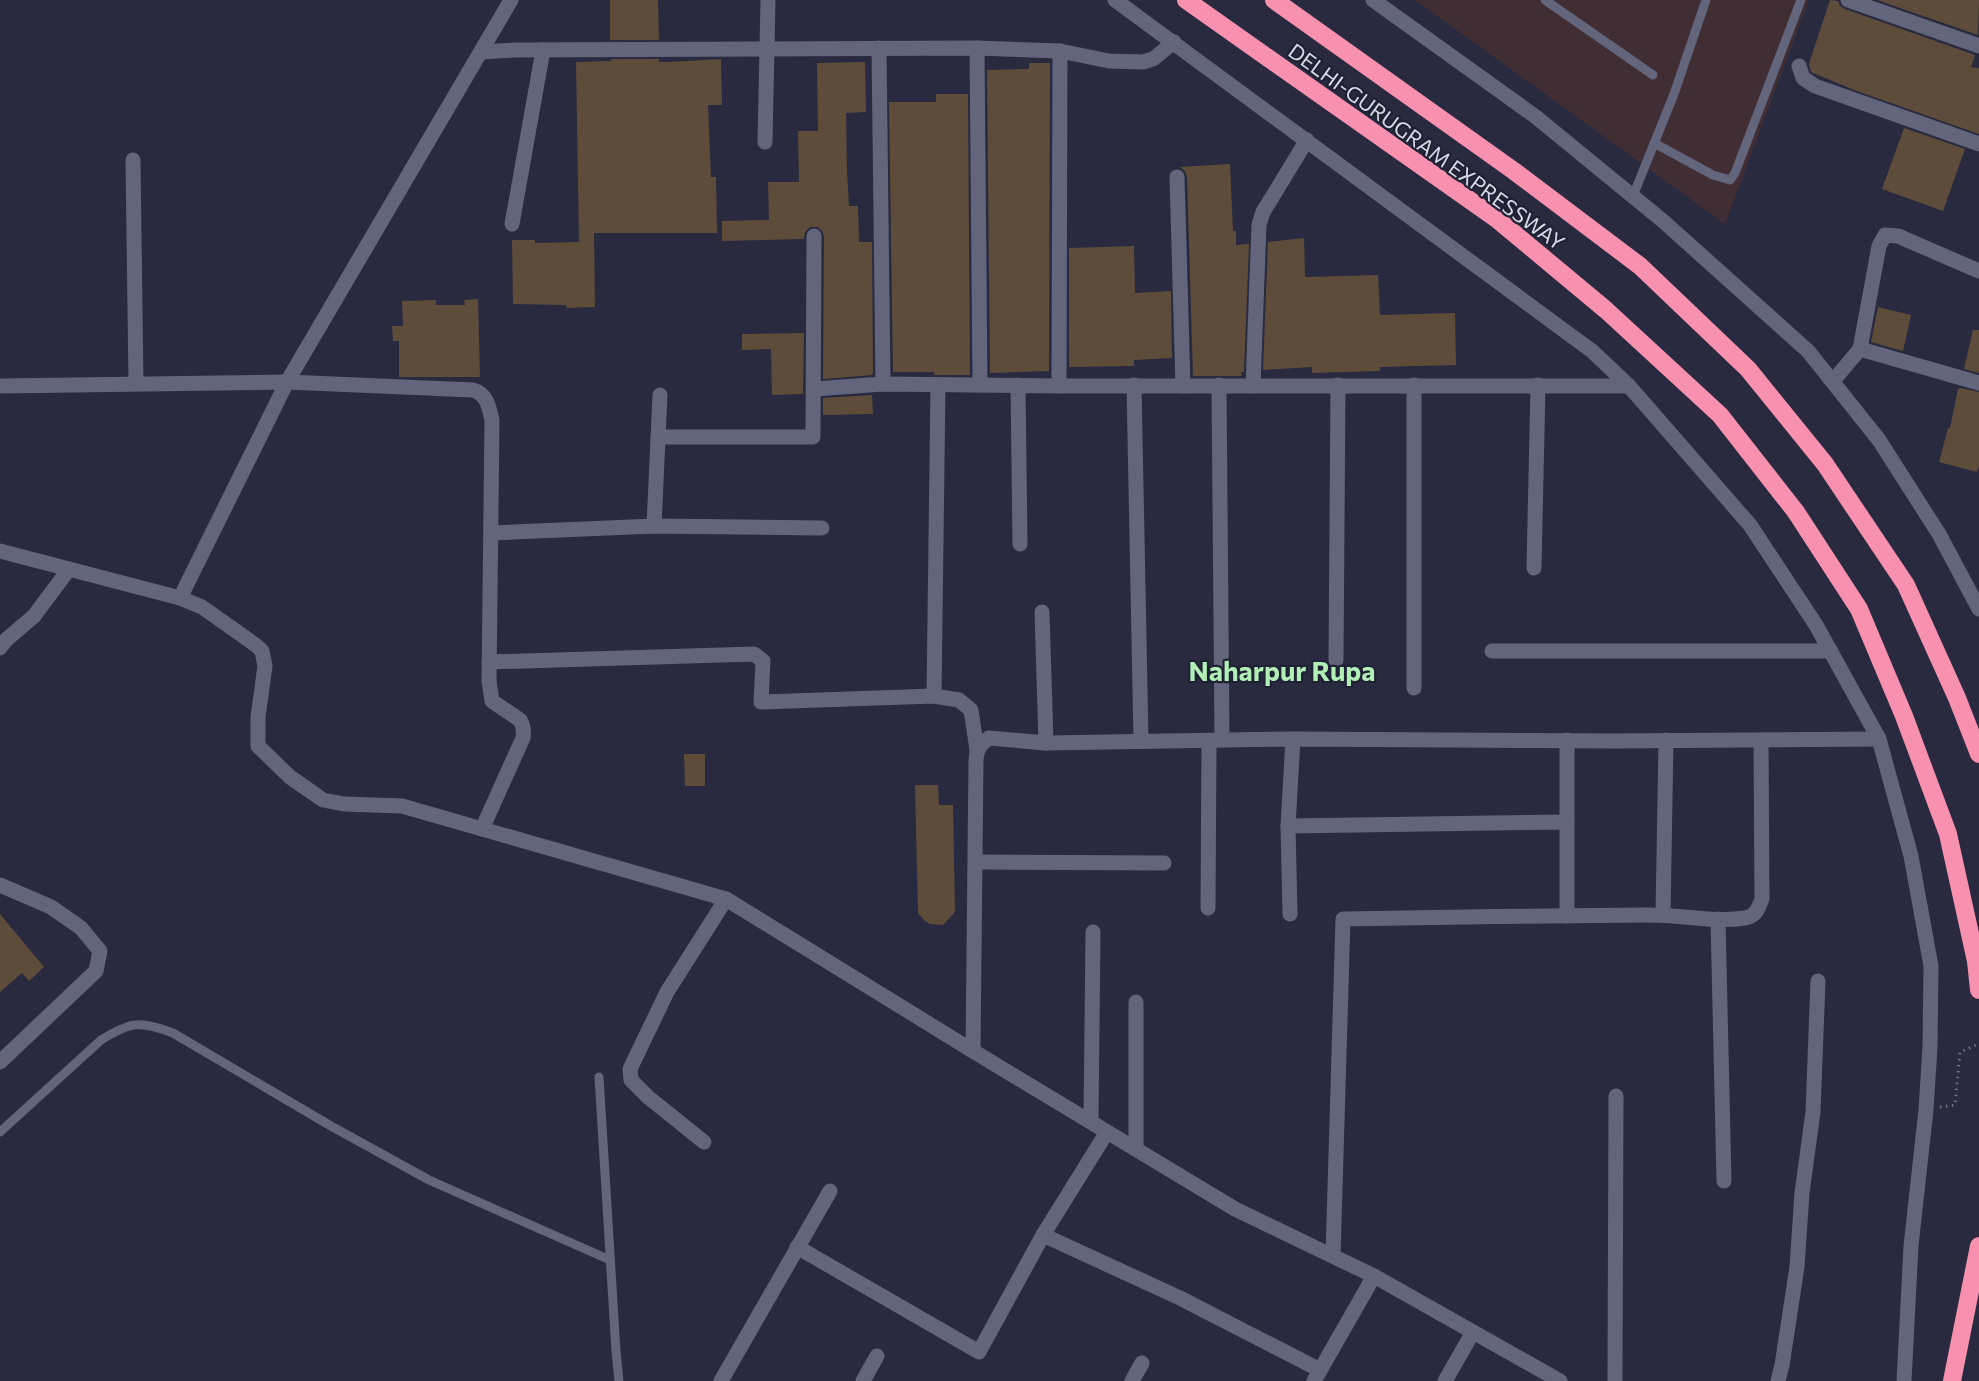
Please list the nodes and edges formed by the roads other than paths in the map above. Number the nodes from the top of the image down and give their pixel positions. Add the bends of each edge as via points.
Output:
1 (511, 0) edge
2 (768, 0) edge
3 (1115, 0) edge
4 (1186, 0) edge
5 (1274, 0) edge
6 (1545, 0) edge
7 (1706, 0) edge
8 (1801, 0) edge
9 (1848, 0) edge
10 (1378, 1) edge
11 (1174, 42) junction
12 (1979, 45) edge
13 (879, 48) junction
14 (977, 48) junction
15 (543, 50) junction
16 (767, 50) junction
17 (1060, 51) junction
18 (482, 52) junction
19 (1799, 66) dead end
20 (1653, 75) dead end
21 (1307, 140) junction
22 (765, 142) dead end
23 (1654, 143) junction
24 (1979, 144) edge
25 (133, 160) dead end
26 (1176, 177) dead end
27 (1633, 196) junction
28 (512, 224) dead end
29 (814, 236) dead end
30 (1979, 271) edge
31 (1860, 349) junction
32 (1833, 381) junction
33 (287, 382) junction
34 (136, 383) junction
35 (1979, 383) edge
36 (883, 384) junction
37 (938, 385) junction
38 (980, 385) junction
39 (1018, 385) junction
40 (1134, 385) junction
41 (1538, 385) junction
42 (0, 386) edge
43 (1059, 386) junction
44 (1183, 386) junction
45 (1220, 386) junction
46 (1253, 386) junction
47 (1338, 386) junction
48 (1414, 386) junction
49 (1629, 386) junction
50 (814, 389) junction
51 (660, 395) dead end
52 (658, 437) junction
53 (654, 526) junction
54 (822, 528) dead end
55 (491, 533) junction
56 (1020, 544) dead end
57 (0, 552) edge
58 (1534, 568) dead end
59 (69, 569) junction
60 (180, 598) junction
61 (1979, 609) edge
62 (1042, 612) dead end
63 (0, 648) edge
64 (1492, 651) dead end
65 (1831, 651) junction
66 (1336, 660) dead end
67 (489, 662) junction
68 (1414, 688) dead end
69 (934, 696) junction
70 (1293, 739) junction
71 (1879, 739) junction
72 (1216, 740) junction
73 (1567, 740) junction
74 (1666, 740) junction
75 (1761, 740) junction
76 (1141, 741) junction
77 (1046, 743) junction
78 (977, 750) junction
79 (1979, 754) edge
80 (1567, 822) junction
81 (1288, 826) junction
82 (482, 829) junction
83 (976, 862) junction
84 (1164, 863) dead end
85 (0, 885) edge
86 (726, 899) junction
87 (1208, 908) dead end
88 (1290, 914) dead end
89 (1663, 915) junction
90 (1567, 916) junction
91 (1718, 919) junction
92 (1093, 932) dead end
93 (1818, 981) dead end
94 (1979, 990) edge
95 (1136, 1002) dead end
96 (973, 1051) junction
97 (0, 1062) edge
98 (599, 1077) dead end
99 (1616, 1096) dead end
100 (1091, 1121) junction
101 (0, 1132) edge
102 (1107, 1132) junction
103 (704, 1142) dead end
104 (1136, 1149) junction
105 (1724, 1181) dead end
106 (830, 1191) dead end
107 (1043, 1235) junction
108 (1979, 1246) edge
109 (797, 1247) junction
110 (1333, 1256) junction
111 (610, 1260) junction
112 (1374, 1276) junction
113 (1473, 1332) junction
114 (877, 1356) dead end
115 (1142, 1363) dead end
116 (1317, 1376) edge
117 (619, 1381) edge
118 (721, 1381) edge
119 (863, 1381) edge
120 (1131, 1381) edge
121 (1445, 1381) edge
122 (1560, 1381) edge
123 (1615, 1381) edge
124 (1778, 1381) edge
125 (1904, 1381) edge
126 (1952, 1381) edge

1 - 18 street
2 - 16 street
3 - 11 street
4 - 94 highway, DELHI-GURUGRAM EXPRESSWAY via 1498,220 1606,310 1720,415 1796,512 1859,609 1948,834
5 - 79 highway, DELHI-GURUGRAM EXPRESSWAY via 1631,259 1748,369 1825,464 1906,585
6 - 20 lane
7 - 23 lane
8 - 23 lane via 1736,173 1730,180
9 - 12 street
10 - 27 street via 1536,117
11 - 17 street via 1154,59 1143,62 1109,61
11 - 21 street
13 - 14 street
13 - 16 street
13 - 36 street
14 - 17 street
14 - 38 street
15 - 16 street
15 - 18 street
15 - 28 street
16 - 22 street
17 - 43 street
18 - 33 street
19 - 24 street via 1803,78 1815,86
21 - 46 street via 1259,225
21 - 49 street via 1592,351
23 - 27 lane
25 - 34 street
26 - 44 street
27 - 32 street via 1808,351
29 - 50 street
30 - 31 street via 1898,236 1885,235 1879,246
31 - 32 street
31 - 35 street
32 - 61 street via 1879,440 1939,534
33 - 34 street
33 - 55 street via 480,392 488,402 492,420
33 - 60 street
34 - 42 street
36 - 37 street
36 - 50 street
37 - 38 street
37 - 69 street
38 - 39 street
39 - 43 street
39 - 56 street
40 - 43 street
40 - 44 street
40 - 76 street
41 - 48 street
41 - 49 street
41 - 58 street
44 - 45 street
45 - 46 street
45 - 72 street
46 - 47 street
47 - 48 street
47 - 66 street
48 - 68 street
49 - 65 street via 1750,525
50 - 52 street via 813,437
51 - 52 street
52 - 53 street
53 - 54 street
53 - 55 street
55 - 67 street
57 - 59 street
59 - 60 street
59 - 63 street via 34,616
60 - 82 street via 202,607 262,651 265,666 258,746 290,777 323,800 402,806
62 - 77 street
64 - 65 street
65 - 71 street
67 - 69 street via 754,654 763,661 761,702
67 - 82 street via 492,700 520,720 524,731
69 - 78 street via 959,700 971,710
70 - 72 street
70 - 73 street
70 - 81 street
71 - 75 street
71 - 125 street via 1911,856 1931,966 1926,1110 1911,1246
72 - 76 street
72 - 87 street
73 - 74 street
73 - 80 street
74 - 75 street
74 - 89 street
75 - 91 street via 1761,899 1753,916
76 - 77 street
77 - 78 street via 990,738
78 - 83 street
80 - 81 street
80 - 90 street
81 - 88 street
82 - 86 street
83 - 84 street
83 - 96 street
85 - 97 street via 51,907 81,928 100,951 96,972
86 - 96 street
86 - 103 street via 667,992 630,1069 631,1080 648,1097
89 - 90 street
89 - 91 street
90 - 110 street via 1343,919
91 - 105 street
92 - 100 street
93 - 124 street via 1813,1112 1797,1267
95 - 104 street
96 - 100 street
98 - 111 lane
99 - 123 street
100 - 102 street
101 - 111 lane via 101,1040 135,1024 155,1026 429,1180
102 - 104 street
102 - 107 street
104 - 110 street via 1235,1209
106 - 109 street
107 - 109 street via 979,1352
107 - 116 street via 1180,1298
108 - 126 highway
109 - 118 street
110 - 112 street
111 - 117 lane
112 - 113 street
112 - 116 street
113 - 121 street
113 - 122 street
114 - 119 street
115 - 120 street

